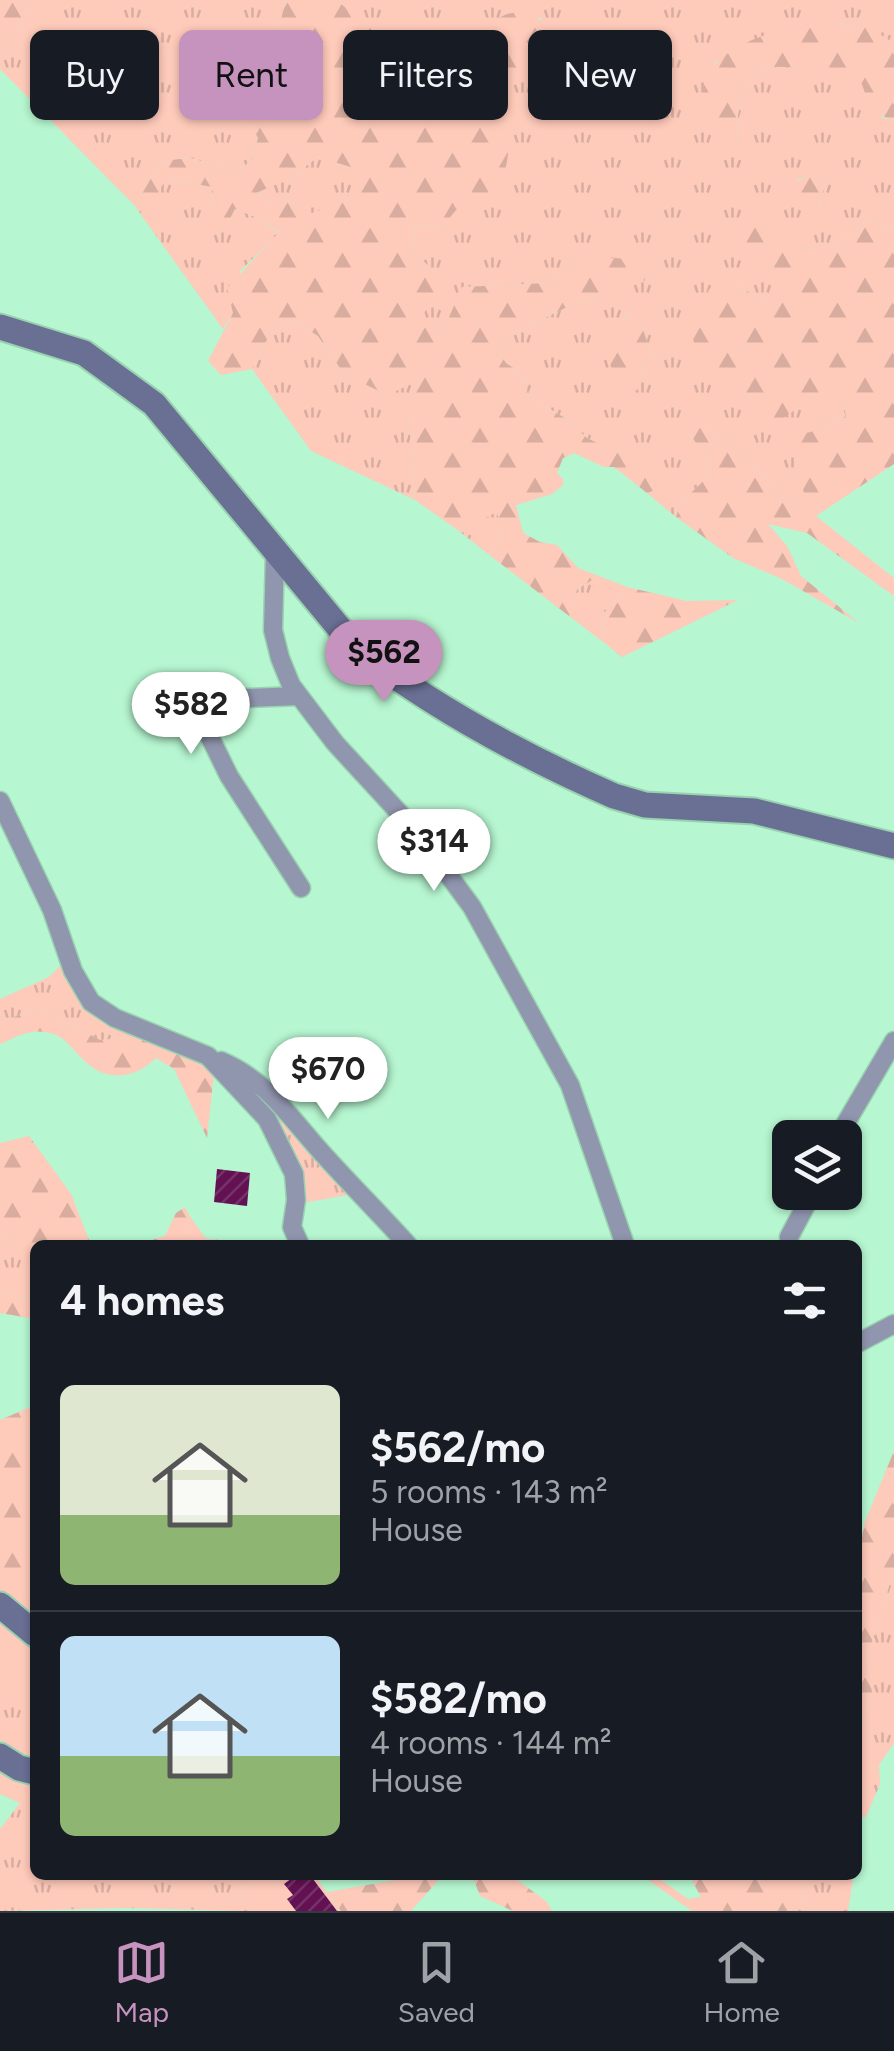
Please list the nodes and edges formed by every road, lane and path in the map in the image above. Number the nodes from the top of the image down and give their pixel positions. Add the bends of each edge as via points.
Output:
1 (0, 327) edge
2 (274, 552) junction
3 (298, 696) junction
4 (0, 800) edge
5 (894, 846) edge
6 (301, 888) dead end
7 (894, 1041) edge
8 (208, 1056) junction
9 (848, 1120) edge
10 (803, 1210) edge
11 (789, 1237) dead end
12 (298, 1240) edge
13 (404, 1240) edge
14 (623, 1240) edge
15 (894, 1324) edge
16 (862, 1341) edge
17 (0, 1605) edge
18 (30, 1630) edge
19 (0, 1756) edge
20 (30, 1771) edge

1 - 2 main road via 84,353 154,404
2 - 3 street via 273,630
2 - 5 main road via 355,647 396,680 580,781 645,805 754,811
3 - 6 street via 248,698 216,714 206,729
3 - 14 street via 416,830 472,906 570,1085
4 - 8 street via 91,1002
7 - 9 street
8 - 12 street via 257,1107 288,1157
8 - 13 street via 265,1086
10 - 11 street
15 - 16 street
17 - 18 main road
19 - 20 main road

